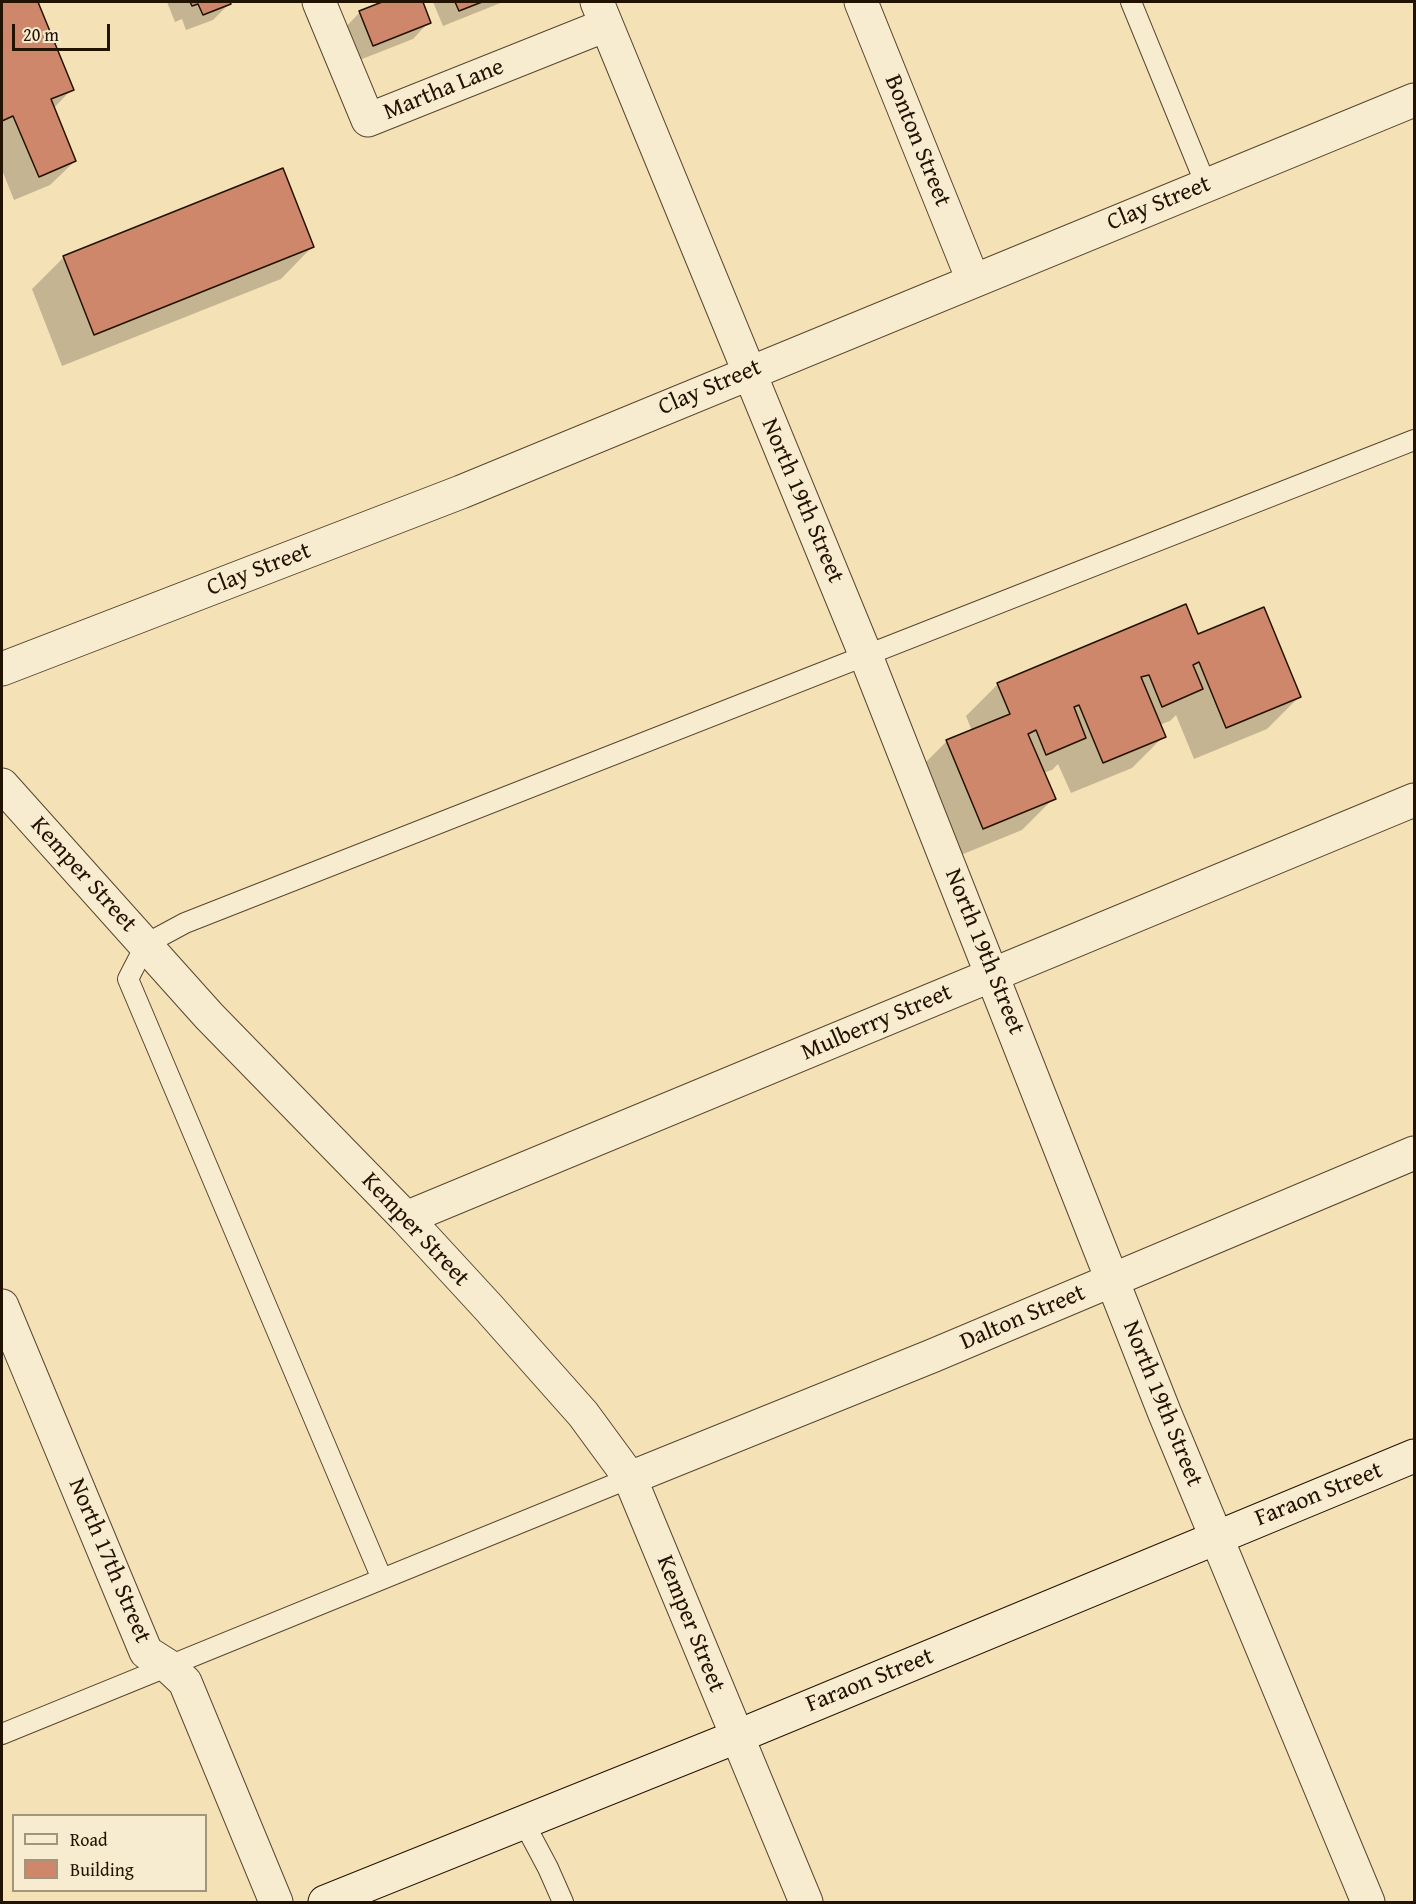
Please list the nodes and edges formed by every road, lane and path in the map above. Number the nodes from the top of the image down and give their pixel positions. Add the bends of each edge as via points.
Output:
1 (319, 2) edge
2 (861, 2) edge
3 (1131, 2) edge
4 (601, 13) edge
5 (1414, 100) edge
6 (1206, 185) junction
7 (973, 280) junction
8 (749, 372) junction
9 (1414, 440) edge
10 (866, 656) junction
11 (2, 669) edge
12 (2, 784) edge
13 (1414, 800) edge
14 (146, 944) junction
15 (993, 975) junction
16 (1414, 1153) edge
17 (406, 1218) junction
18 (1113, 1280) junction
19 (2, 1306) edge
20 (1414, 1456) edge
21 (630, 1478) junction
22 (1217, 1538) junction
23 (382, 1579) junction
24 (168, 1666) junction
25 (2, 1734) edge
26 (736, 1737) junction
27 (523, 1821) junction
28 (276, 1902) edge
29 (325, 1902) edge
30 (562, 1902) edge
31 (806, 1902) edge
32 (1368, 1902) edge

1 - 4 street, Martha Lane via 368,120
2 - 7 street, Bonton Street
3 - 6 lane
4 - 8 street, North 19th Street
5 - 6 street, Clay Street
6 - 7 street, Clay Street
7 - 8 street, Clay Street
8 - 10 street, North 19th Street
8 - 11 street, Clay Street via 461,492
9 - 10 lane
10 - 14 lane via 186,923
10 - 15 street, North 19th Street
12 - 14 street, Kemper Street
13 - 15 street, Mulberry Street
14 - 17 street, Kemper Street via 209,1016
14 - 23 lane via 129,979
15 - 17 street, Mulberry Street
15 - 18 street, North 19th Street
16 - 18 street, Dalton Street
17 - 21 street, Kemper Street via 584,1414
18 - 21 street, Dalton Street
18 - 22 street, North 19th Street
19 - 24 street, North 17th Street via 146,1652
20 - 22 street, Faraon Street
21 - 23 lane
21 - 26 street, Kemper Street
22 - 26 street, Faraon Street
22 - 32 street, North 19th Street
23 - 24 lane
24 - 25 lane
24 - 28 street, North 17th Street via 185,1682
26 - 27 street, Faraon Street
26 - 31 street, Kemper Street
27 - 29 street, Faraon Street
27 - 30 lane

